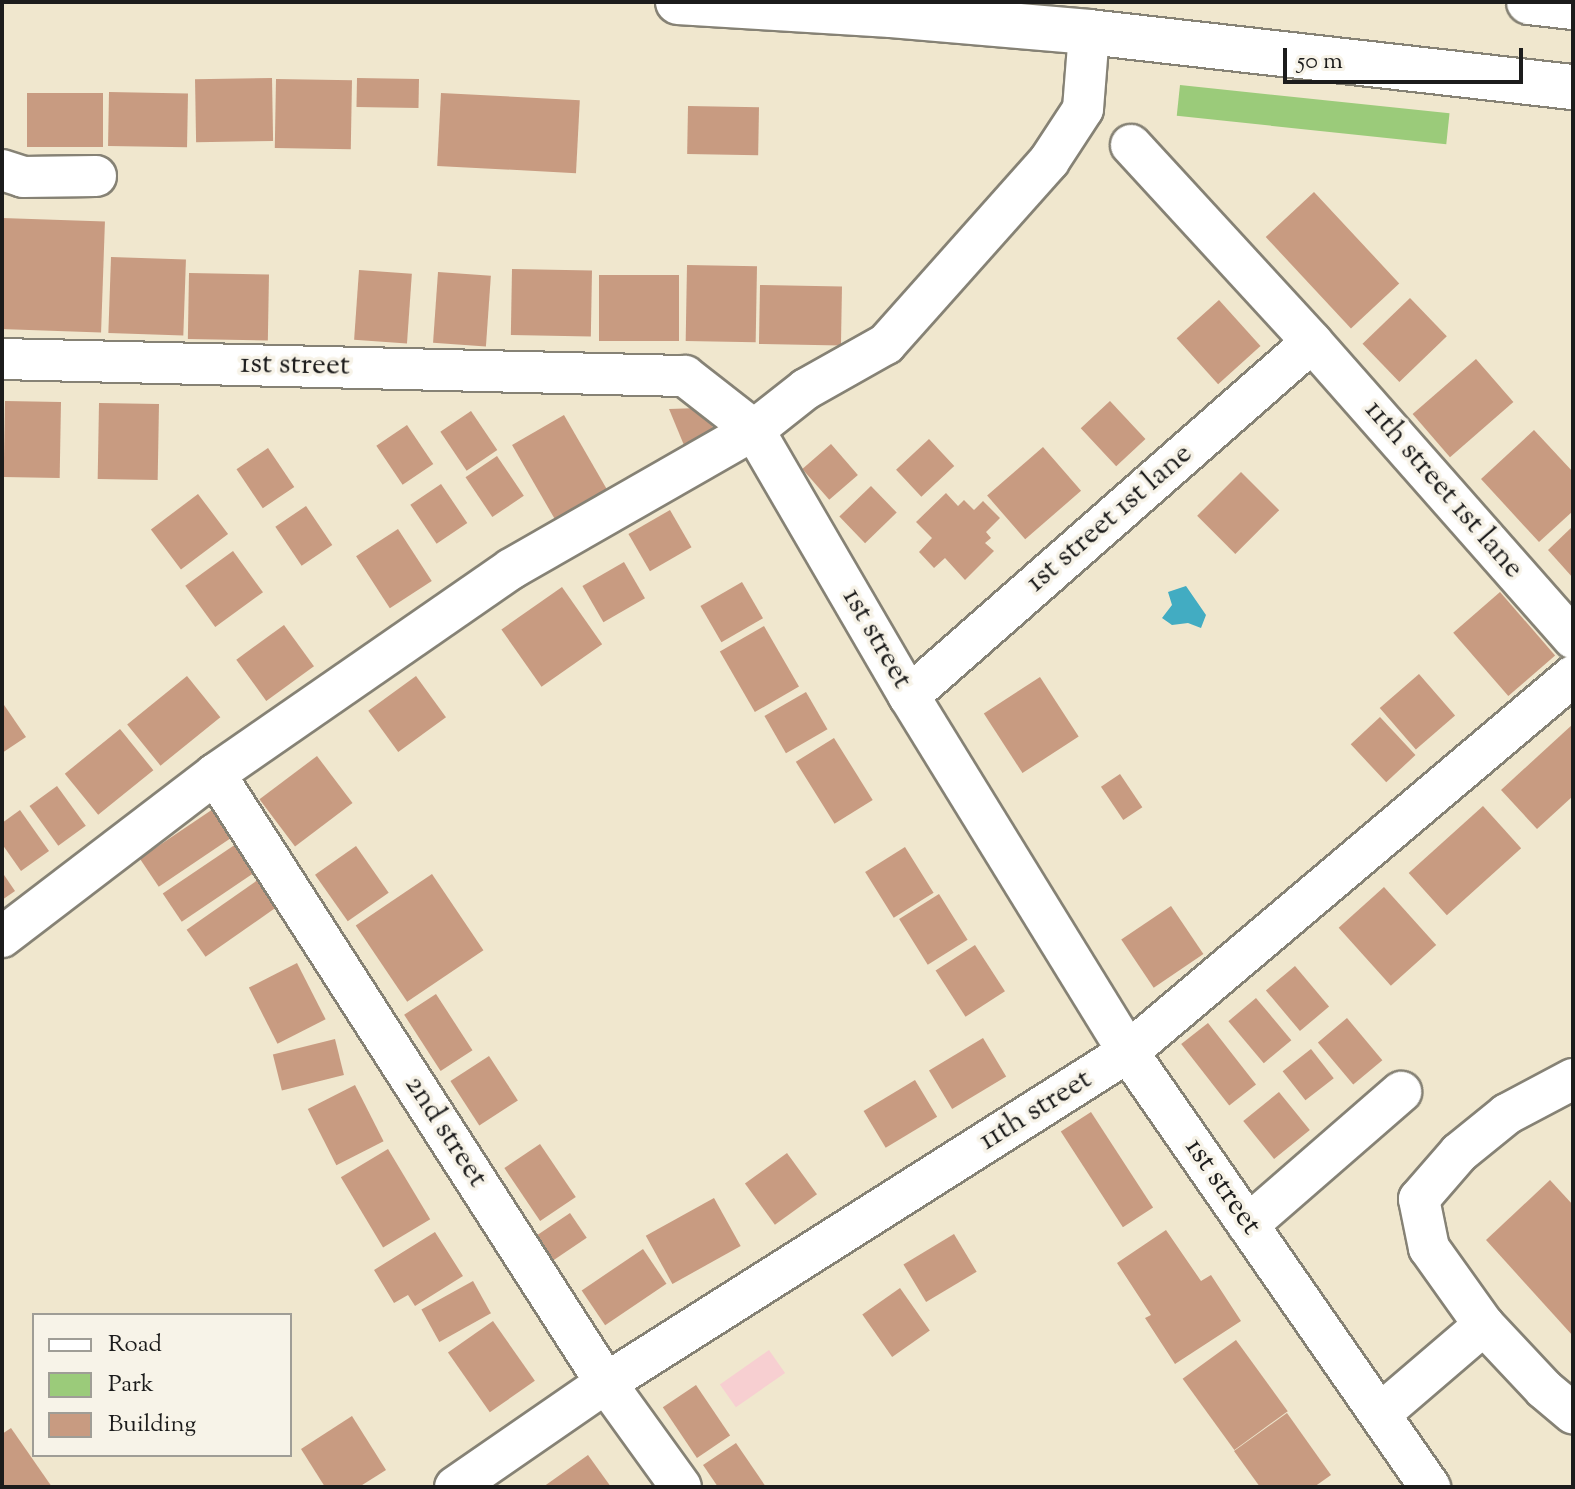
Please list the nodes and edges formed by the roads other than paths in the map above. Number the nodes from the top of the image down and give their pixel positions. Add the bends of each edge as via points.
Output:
1 (678, 2) edge
2 (1529, 2) edge
3 (1573, 7) edge
4 (1089, 32) junction
5 (1573, 87) edge
6 (1131, 145) dead end
7 (2, 170) edge
8 (96, 176) dead end
9 (1312, 342) junction
10 (2, 359) edge
11 (754, 430) junction
12 (1573, 638) edge
13 (1573, 676) edge
14 (909, 696) junction
15 (215, 774) junction
16 (2, 937) edge
17 (1128, 1052) junction
18 (1573, 1079) edge
19 (1401, 1092) dead end
20 (1248, 1225) junction
21 (1484, 1325) junction
22 (606, 1383) junction
23 (1573, 1413) edge
24 (1380, 1414) junction
25 (455, 1487) edge
26 (681, 1487) edge
27 (1430, 1487) edge

1 - 4 highway
2 - 3 highway
4 - 5 highway
4 - 11 street via 1083,109 1049,161 886,344 806,389
6 - 9 street, 11th street 1st lane
7 - 8 street via 23,177
9 - 12 street, 11th street 1st lane
9 - 14 street, 1st street 1st lane
10 - 11 street, 1st street via 685,376
11 - 14 street, 1st street
11 - 15 street via 511,569
13 - 17 street, 11th street
14 - 17 street, 1st street
15 - 16 street
15 - 22 street, 2nd street
17 - 20 street, 1st street
17 - 22 street, 11th street
18 - 21 street via 1507,1114 1459,1153 1419,1199 1429,1248
19 - 20 street
20 - 24 street, 1st street
21 - 23 street
21 - 24 street
22 - 25 street, 11th street
22 - 26 street, 2nd street
24 - 27 street, 1st street

